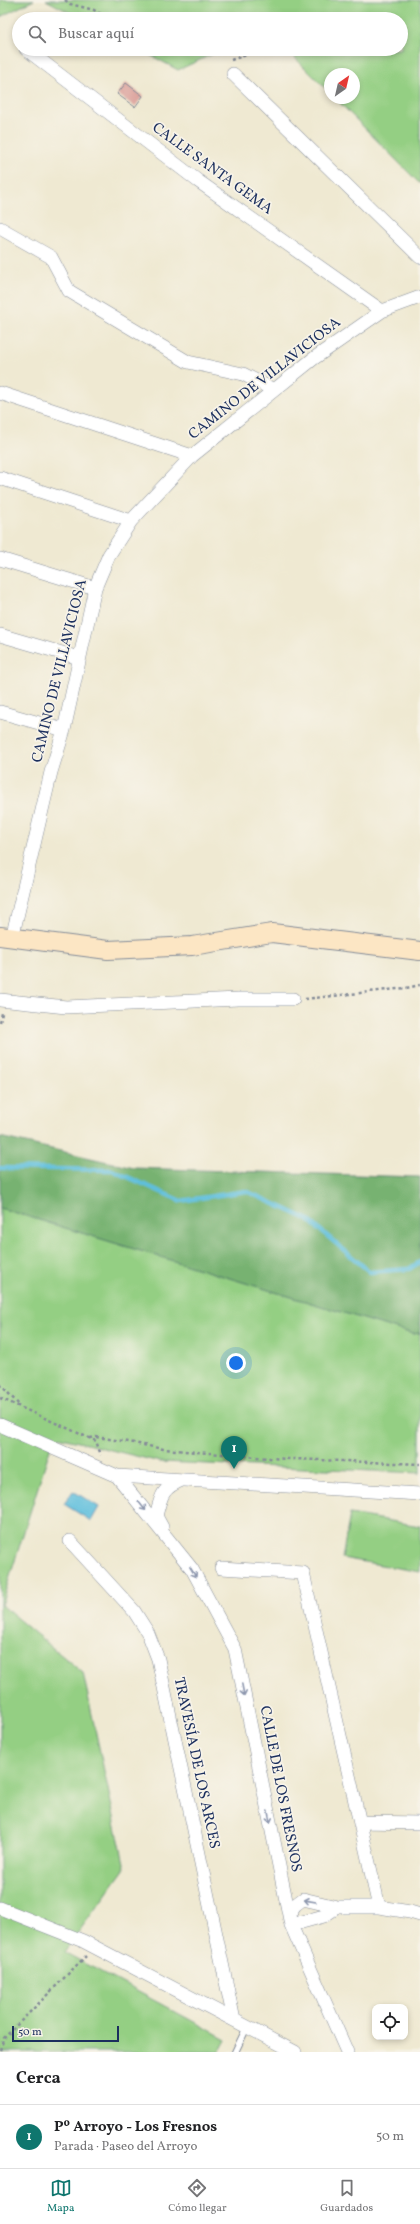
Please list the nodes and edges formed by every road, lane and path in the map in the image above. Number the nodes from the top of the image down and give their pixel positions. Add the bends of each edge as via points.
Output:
1 (65, 0) edge
2 (97, 12) edge
3 (35, 56) edge
4 (243, 56) edge
5 (233, 74) joint
6 (0, 228) edge
7 (420, 257) edge
8 (420, 297) edge
9 (382, 311) junction
10 (272, 390) junction
11 (0, 393) edge
12 (192, 456) junction
13 (0, 478) edge
14 (131, 521) junction
15 (0, 559) edge
16 (95, 588) junction
17 (0, 635) edge
18 (79, 658) junction
19 (0, 712) edge
20 (64, 730) junction
21 (6, 937) edge
22 (420, 951) edge
23 (420, 985) edge
24 (293, 999) joint
25 (0, 1000) edge
26 (0, 1384) edge
27 (0, 1398) edge
28 (21, 1407) junction
29 (0, 1425) edge
30 (90, 1438) junction
31 (103, 1458) dead end
32 (420, 1464) edge
33 (117, 1476) junction
34 (184, 1480) junction
35 (420, 1494) edge
36 (70, 1541) dead end
37 (169, 1541) junction
38 (222, 1568) dead end
39 (360, 1822) junction
40 (420, 1822) edge
41 (338, 1907) junction
42 (379, 1907) junction
43 (0, 1908) edge
44 (420, 1916) edge
45 (290, 1920) junction
46 (95, 1947) junction
47 (234, 2020) junction
48 (247, 2027) junction
49 (0, 2050) edge
50 (235, 2052) edge
51 (295, 2052) edge
52 (347, 2052) edge

1 - 2 path via 70,4
3 - 9 street, CALLE SANTA GEMA via 198,181
4 - 5 path via 230,60
5 - 7 street
6 - 10 street via 51,257 69,291 188,362 243,374
8 - 9 street, CAMINO DE VILLAVICIOSA
9 - 10 street, CAMINO DE VILLAVICIOSA
10 - 12 street, CAMINO DE VILLAVICIOSA
11 - 12 street
12 - 14 street, CAMINO DE VILLAVICIOSA
13 - 14 street
14 - 16 street, CAMINO DE VILLAVICIOSA via 109,555
15 - 16 street
16 - 18 street, CAMINO DE VILLAVICIOSA
17 - 18 street
18 - 20 street, CAMINO DE VILLAVICIOSA
19 - 20 street
20 - 21 street, CAMINO DE VILLAVICIOSA
21 - 22 street via 108,950 192,946 272,933
23 - 24 path
24 - 25 street via 66,1007
26 - 28 path
27 - 28 path
28 - 30 path
29 - 33 street
30 - 31 path via 96,1442
30 - 32 path via 163,1449 266,1458
33 - 34 street
33 -> 37 street, CALLE DE LOS FRESNOS
34 - 35 street
34 - 37 street, CALLE DE LOS FRESNOS via 170,1485 159,1503 156,1516
36 - 47 street, TRAVESÍA DE LOS ARCES via 134,1611 148,1633 158,1659
37 -> 45 street, CALLE DE LOS FRESNOS via 192,1569 235,1649
38 - 39 street via 303,1572
39 - 40 street
39 - 42 street
41 - 42 street
41 - 45 street via 324,1916
41 -> 45 street via 303,1899 295,1905
42 - 44 street
43 - 46 street
45 - 52 street, CALLE DE LOS FRESNOS
46 - 47 street
46 - 49 path via 4,2038
47 - 48 street
48 - 50 lane
48 - 51 street

